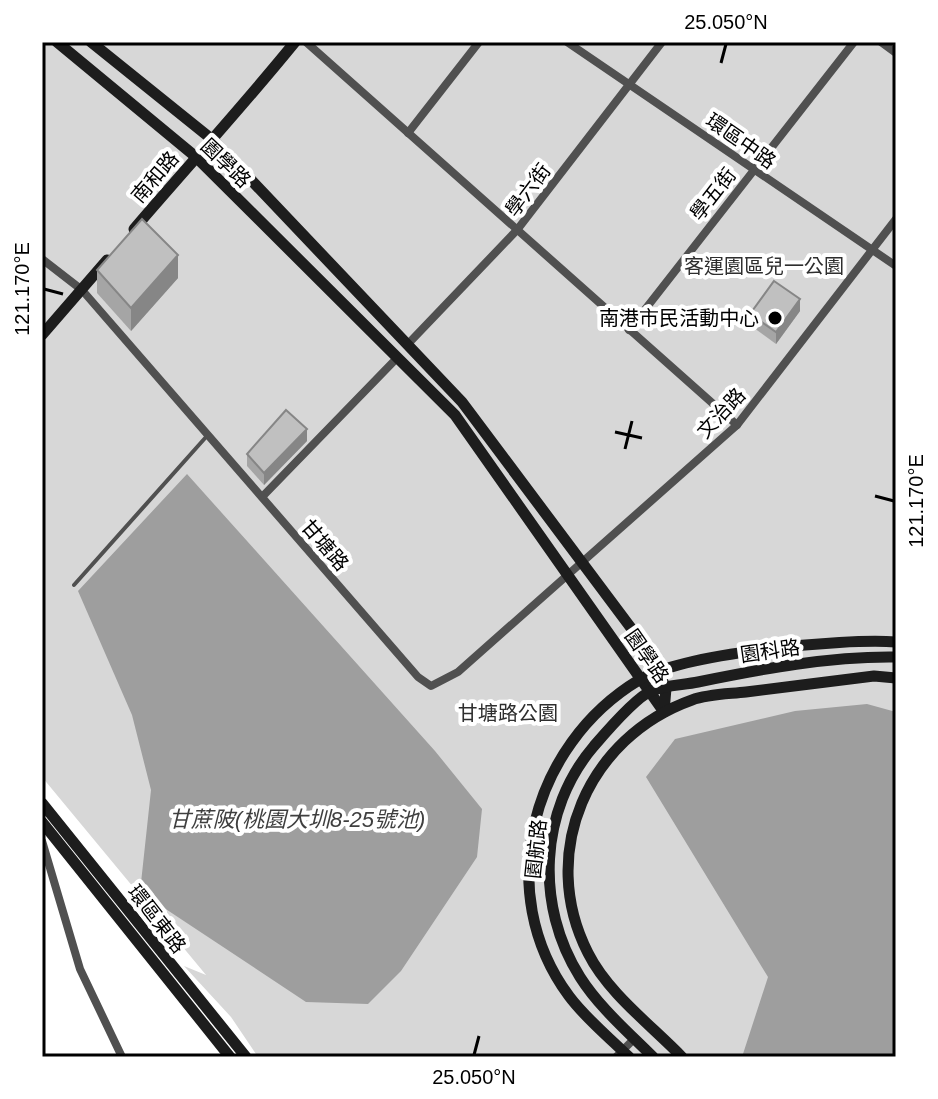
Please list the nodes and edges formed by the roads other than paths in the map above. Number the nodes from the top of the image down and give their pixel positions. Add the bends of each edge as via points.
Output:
1 (57, 42) edge
2 (91, 42) edge
3 (295, 42) edge
4 (306, 42) edge
5 (479, 42) edge
6 (567, 42) edge
7 (662, 42) edge
8 (854, 42) edge
9 (881, 42) edge
10 (896, 53) edge
11 (630, 83) junction
12 (408, 133) junction
13 (214, 141) junction
14 (196, 157) junction
15 (753, 170) junction
16 (896, 219) edge
17 (517, 230) junction
18 (123, 242) edge
19 (874, 249) junction
20 (113, 254) edge
21 (42, 259) edge
22 (896, 266) edge
23 (82, 290) junction
24 (629, 330) junction
25 (42, 335) edge
26 (407, 345) junction
27 (397, 358) junction
28 (737, 425) junction
29 (208, 435) junction
30 (262, 497) junction
31 (584, 563) junction
32 (569, 577) junction
33 (74, 585) dead end
34 (896, 642) edge
35 (896, 657) edge
36 (658, 672) junction
37 (896, 678) edge
38 (641, 679) junction
39 (666, 688) junction
40 (650, 691) junction
41 (664, 712) junction
42 (42, 803) edge
43 (42, 822) edge
44 (42, 841) edge
45 (635, 1038) junction
46 (623, 1055) edge
47 (122, 1057) edge
48 (230, 1057) edge
49 (246, 1057) edge
50 (653, 1057) edge
51 (682, 1057) edge

1 - 14 street, 園學路
2 - 13 street, 園學路
3 - 13 street, 南和路
4 - 12 street
5 - 12 street
6 - 11 street, 環區中路
7 - 11 street, 學六街
8 - 15 street, 學五街
9 - 10 street
11 - 15 street, 環區中路
11 - 17 street, 學六街
12 - 17 street
13 - 14 street, 南和路
13 - 26 street, 園學路
14 - 18 street, 南和路
14 - 27 street, 園學路
15 - 19 street, 環區中路
15 - 24 street, 學五街
16 - 19 street, 文治路
17 - 24 street
17 - 26 street, 學六街
19 - 22 street, 環區中路
19 - 28 street, 文治路
20 - 23 street
21 - 23 street, 甘塘路
23 - 25 street
23 - 29 street, 甘塘路
24 - 28 street
26 - 31 street, 園學路 via 462,402
27 - 30 street
27 - 32 street, 園學路 via 455,415
28 - 31 street, 文治路
29 - 30 street, 甘塘路
29 - 33 lane
30 - 32 street, 甘塘路 via 431,686 458,672
31 - 32 street, 文治路
31 - 36 street, 園學路
32 - 38 street, 園學路
34 - 36 street via 817,645 689,662
35 - 39 street, 園科路 via 764,669
36 - 38 street
36 - 39 street, 園學路
37 - 41 street via 874,676 694,699
38 - 40 street, 園學路
38 - 46 street via 591,719 562,754 543,793 529,864 540,940 552,968 569,996
39 - 40 street, 園科路
39 - 41 street, 園學路
40 - 41 street, 園學路
40 - 45 street, 園航路 via 581,760 555,821 548,869 551,908 563,946 580,978
41 - 51 street via 643,722 595,779 578,811 566,870 569,902 589,955 610,984
42 - 49 street, 環區東路
43 - 48 street, 環區東路
44 - 47 street via 80,969
45 - 46 street
45 - 50 street, 園航路

